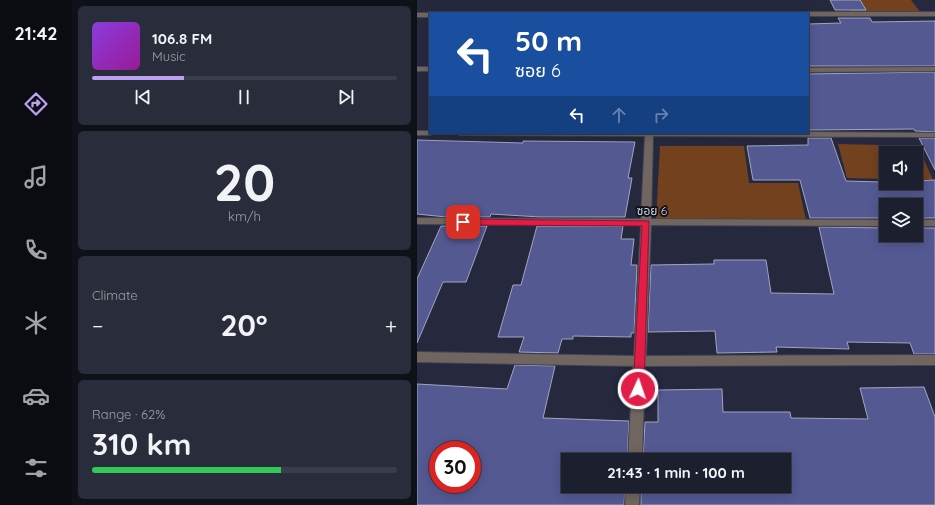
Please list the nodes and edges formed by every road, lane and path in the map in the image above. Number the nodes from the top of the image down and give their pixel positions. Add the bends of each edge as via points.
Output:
1 (809, 14) edge
2 (935, 14) edge
3 (417, 15) edge
4 (429, 15) edge
5 (417, 69) edge
6 (429, 69) edge
7 (935, 69) edge
8 (809, 70) edge
9 (417, 133) edge
10 (429, 133) edge
11 (649, 134) edge
12 (935, 135) edge
13 (417, 221) edge
14 (646, 223) junction
15 (879, 223) edge
16 (923, 223) edge
17 (935, 223) edge
18 (417, 357) edge
19 (935, 360) edge
20 (640, 361) junction
21 (635, 453) edge
22 (633, 493) edge
23 (632, 505) edge

1 - 2 street
3 - 4 street
5 - 6 street
7 - 8 street
9 - 10 street
11 - 12 street
11 - 14 street
13 - 14 street, ซอย 6
14 - 15 street, ซอย 6
14 - 20 street
16 - 17 street
18 - 20 street
19 - 20 street
20 - 21 street
22 - 23 street

